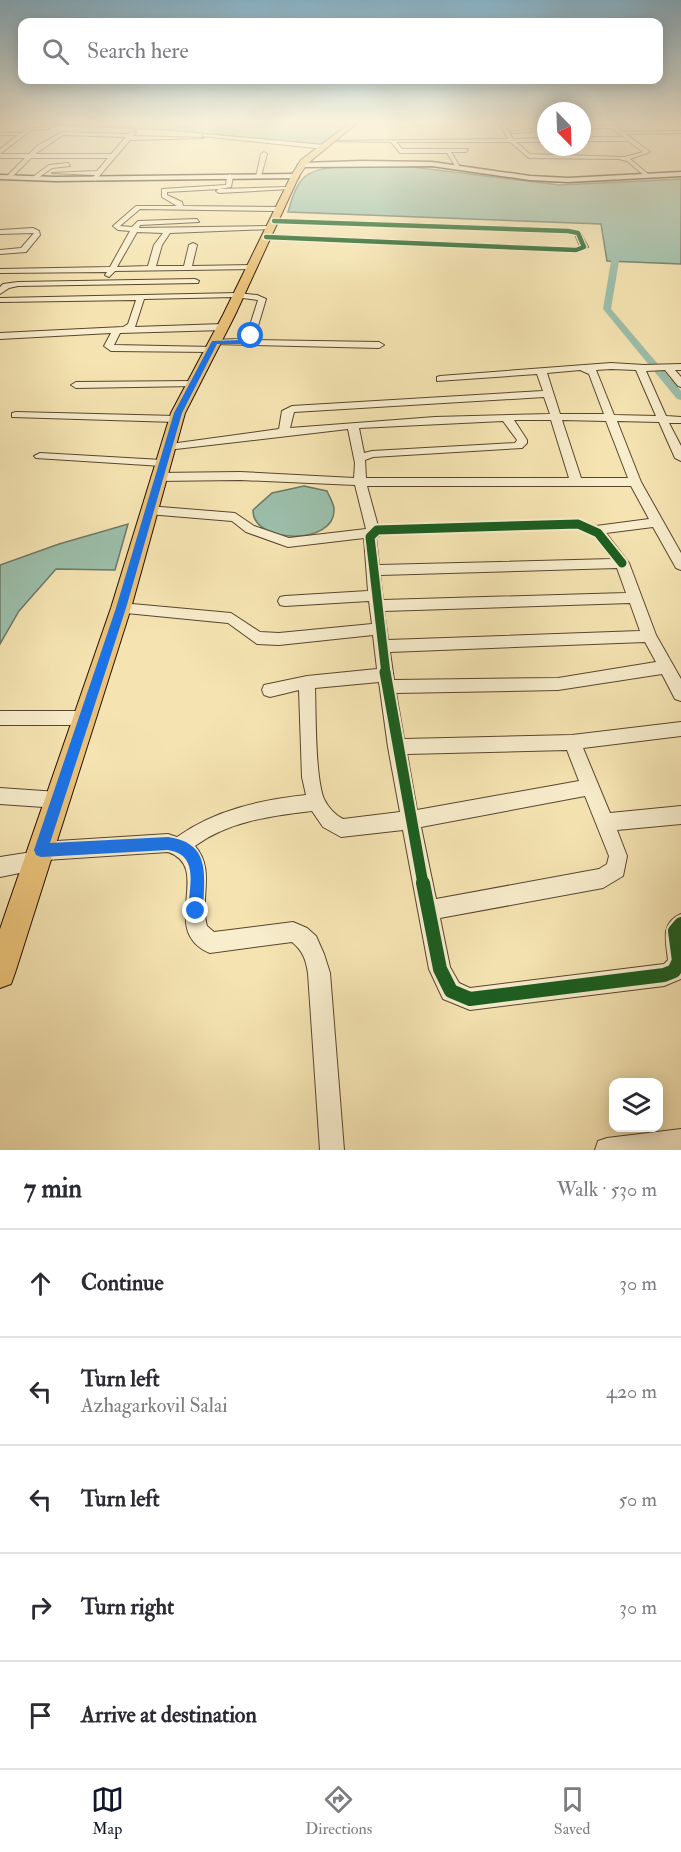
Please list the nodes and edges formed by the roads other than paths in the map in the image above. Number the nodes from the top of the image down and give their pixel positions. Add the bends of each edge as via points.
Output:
1 (230, 176) edge
2 (36, 177) edge
3 (83, 177) edge
4 (278, 177) edge
5 (297, 177) edge
6 (526, 177) edge
7 (633, 177) edge
8 (4, 178) edge
9 (33, 179) junction
10 (190, 192) dead end
11 (180, 209) junction
12 (168, 214) dead end
13 (220, 215) dead end
14 (128, 216) junction
15 (273, 222) junction
16 (177, 226) dead end
17 (203, 226) junction
18 (132, 230) junction
19 (168, 231) junction
20 (0, 232) edge
21 (11, 245) dead end
22 (193, 245) dead end
23 (2, 252) edge
24 (188, 266) junction
25 (152, 267) junction
26 (252, 267) junction
27 (113, 268) junction
28 (0, 271) edge
29 (195, 281) dead end
30 (106, 282) junction
31 (0, 292) edge
32 (238, 296) junction
33 (141, 297) junction
34 (0, 300) edge
35 (121, 331) junction
36 (0, 336) edge
37 (216, 340) junction
38 (240, 342) junction
39 (379, 345) dead end
40 (646, 367) junction
41 (664, 367) junction
42 (681, 367) edge
43 (588, 369) junction
44 (541, 370) junction
45 (440, 379) dead end
46 (193, 384) junction
47 (681, 384) edge
48 (76, 386) dead end
49 (548, 394) junction
50 (16, 415) dead end
51 (556, 416) junction
52 (506, 417) junction
53 (609, 417) junction
54 (176, 418) junction
55 (663, 419) junction
56 (681, 420) edge
57 (352, 425) junction
58 (284, 433) junction
59 (40, 456) dead end
60 (359, 458) junction
61 (681, 458) edge
62 (162, 463) junction
63 (360, 482) junction
64 (576, 482) junction
65 (635, 482) junction
66 (148, 510) junction
67 (657, 522) junction
68 (595, 530) junction
69 (373, 532) junction
70 (680, 560) edge
71 (622, 563) junction
72 (372, 570) junction
73 (634, 598) junction
74 (285, 601) dead end
75 (376, 601) junction
76 (121, 608) junction
77 (649, 636) junction
78 (379, 638) junction
79 (666, 667) junction
80 (386, 681) junction
81 (306, 682) junction
82 (270, 690) dead end
83 (681, 694) edge
84 (0, 718) edge
85 (84, 718) junction
86 (681, 729) edge
87 (572, 742) junction
88 (396, 747) junction
89 (590, 787) junction
90 (0, 795) edge
91 (58, 800) junction
92 (316, 802) junction
93 (681, 815) edge
94 (410, 820) junction
95 (605, 822) junction
96 (181, 845) junction
97 (39, 856) junction
98 (0, 867) edge
99 (428, 910) junction
100 (681, 924) edge
101 (5, 945) edge
102 (0, 973) edge
103 (681, 1141) edge
104 (332, 1150) edge
105 (607, 1150) edge

1 - 11 street via 227,187 165,189 164,195 179,201
2 - 9 street
3 - 9 main road
4 - 10 street
5 - 15 main road
6 - 7 main road
8 - 9 main road
11 - 14 street via 138,207
11 - 15 street
12 - 14 street
13 - 15 street
14 - 18 street via 116,227
15 - 15 street via 576,249 584,247 579,233 568,231
15 - 17 street
15 - 26 main road
16 - 17 street
17 - 18 street via 199,221 141,222
17 - 19 street
18 - 19 street
18 - 27 street
19 - 25 street via 158,245
20 - 23 street via 36,231 37,235 23,250
21 - 23 street
22 - 24 street
24 - 25 street
24 - 26 street
25 - 27 street
26 - 32 main road
27 - 28 street
27 - 30 street
29 - 30 street
30 - 31 street via 11,285
32 - 33 street
32 - 37 main road
32 - 38 street via 262,299 251,336
33 - 34 street
33 - 35 street via 132,325
35 - 36 street
35 - 37 street
35 - 37 street via 111,348
37 - 38 street
37 - 46 main road
38 - 39 street
40 - 41 street
40 - 43 street
40 - 55 street via 641,374
41 - 42 street
41 - 47 street
43 - 44 street
43 - 53 street
44 - 45 street
44 - 49 street
46 - 48 street
46 - 54 main road
49 - 51 street
49 - 58 street via 292,409 287,411
50 - 54 street
51 - 52 street
51 - 53 street
51 - 64 street
52 - 57 street
52 - 60 street via 522,440 518,446 372,454
53 - 55 street
53 - 65 street
54 - 62 main road
55 - 56 street
55 - 61 street
57 - 58 street
57 - 60 street
58 - 62 street
59 - 62 street
60 - 63 street
62 - 63 street via 240,476
62 - 66 main road
63 - 64 street
63 - 69 street
64 - 65 street
65 - 67 street
66 - 69 street via 235,517 250,529 288,543
66 - 76 main road
67 - 68 street
67 - 70 street
68 - 69 street via 578,524 385,528
68 - 71 street
69 - 72 street
71 - 72 street
71 - 73 street
72 - 75 street
73 - 75 street
73 - 77 street
74 - 75 street
75 - 78 street
76 - 78 street via 231,618 257,638
76 - 85 main road
77 - 78 street
77 - 79 street
78 - 80 street
79 - 80 street via 558,684
79 - 83 street
80 - 81 street
80 - 88 street
81 - 82 street
81 - 92 street
84 - 85 street
85 - 91 main road
86 - 87 street
87 - 88 street
87 - 89 street
88 - 94 street
89 - 94 street
89 - 95 street
90 - 91 street
91 - 97 main road
92 - 94 street via 329,821 341,828
92 - 96 street via 263,809 222,820
93 - 95 street
94 - 99 street
95 - 99 street via 618,856 616,869 603,878
96 - 97 street
96 - 104 street via 191,852 197,866 196,928 201,938 210,943 293,932 303,936 313,949 320,973
97 - 98 street
97 - 101 main road
99 - 100 street via 440,969 451,991 470,999 663,975 674,971 679,961 675,931
101 - 102 main road
103 - 105 street

